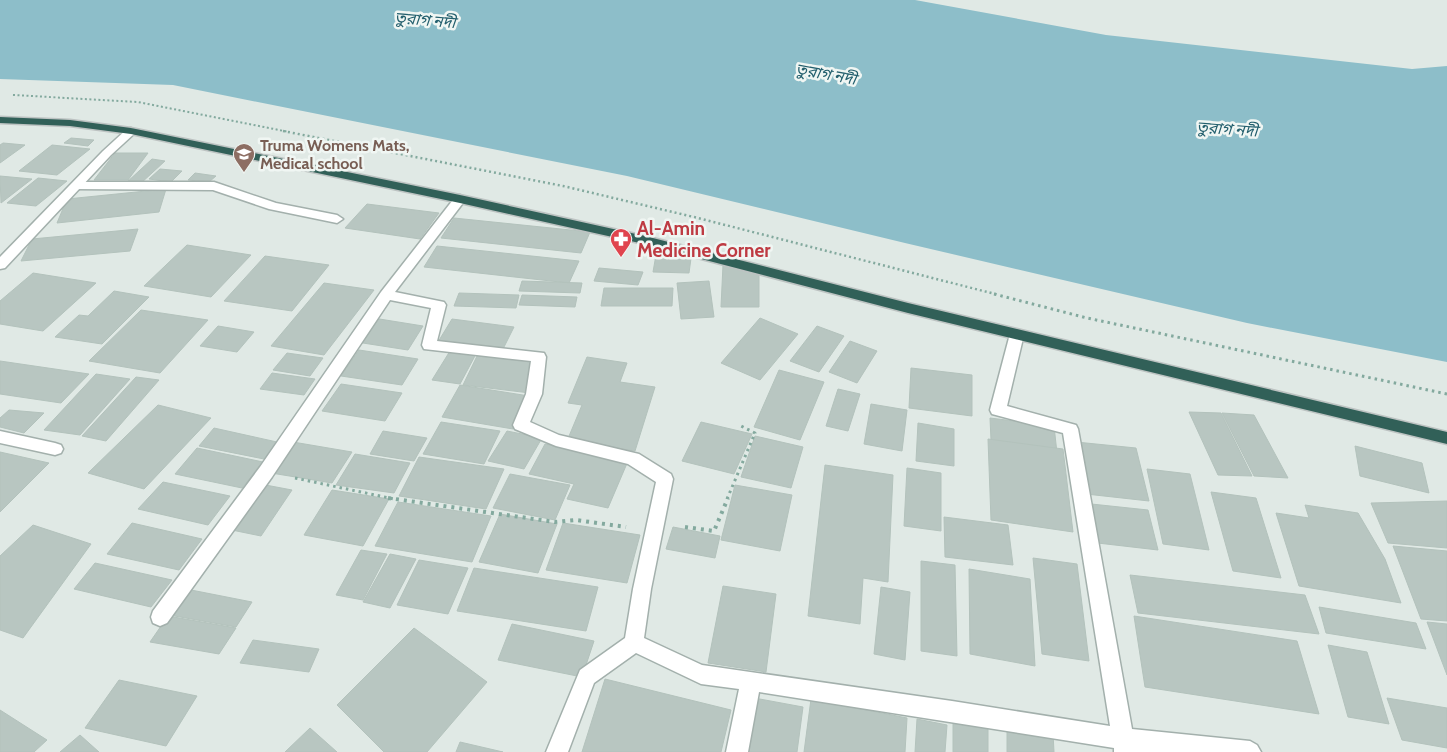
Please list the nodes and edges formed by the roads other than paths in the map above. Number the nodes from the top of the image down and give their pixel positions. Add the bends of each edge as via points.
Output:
1 (0, 120) edge
2 (130, 131) junction
3 (78, 186) junction
4 (460, 199) junction
5 (337, 219) dead end
6 (0, 264) edge
7 (386, 295) junction
8 (1017, 334) junction
9 (0, 437) edge
10 (1447, 438) edge
11 (55, 449) dead end
12 (160, 617) dead end
13 (634, 643) junction
14 (751, 682) junction
15 (1124, 745) edge
16 (556, 752) edge
17 (737, 752) edge
18 (1250, 752) edge

1 - 2 highway via 70,123
2 - 3 street
2 - 4 highway
3 - 5 street via 214,186 274,206
3 - 6 street
4 - 7 street
4 - 8 highway via 645,240
7 - 12 street via 266,472
7 - 13 street via 439,305 429,345 539,357 534,394 521,426 556,440 633,459 664,479
8 - 10 highway
8 - 15 street via 998,410 1070,429
9 - 11 street
13 - 14 street via 702,674
13 - 16 street via 587,677
14 - 15 street via 952,711
14 - 17 street
15 - 18 street

